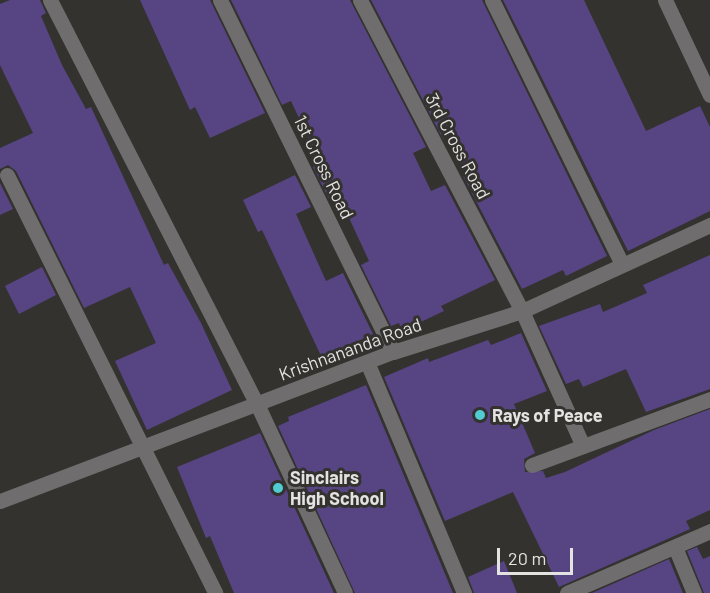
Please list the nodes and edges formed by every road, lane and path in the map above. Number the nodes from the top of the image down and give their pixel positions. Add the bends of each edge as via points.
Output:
1 (50, 0) edge
2 (220, 0) edge
3 (360, 0) edge
4 (492, 0) edge
5 (665, 0) edge
6 (710, 95) edge
7 (7, 175) dead end
8 (710, 225) edge
9 (622, 264) junction
10 (522, 311) junction
11 (393, 352) junction
12 (367, 362) junction
13 (710, 399) edge
14 (256, 404) junction
15 (143, 444) junction
16 (583, 446) junction
17 (532, 465) dead end
18 (0, 501) edge
19 (710, 531) edge
20 (675, 547) junction
21 (215, 593) edge
22 (345, 593) edge
23 (464, 593) edge
24 (567, 593) edge
25 (694, 593) edge

1 - 14 street
2 - 11 street, 1st Cross Road
3 - 10 street, 3rd Cross Road
4 - 9 street
5 - 6 street
7 - 15 street
8 - 9 street, Krishnananda Road
9 - 10 street, Krishnananda Road
10 - 11 street, Krishnananda Road
10 - 16 street, 3rd Cross Road
11 - 12 street, Krishnananda Road
12 - 14 street, Krishnananda Road
12 - 23 street
13 - 16 street
14 - 15 street, Krishnananda Road
14 - 22 street
15 - 18 street, Krishnananda Road
15 - 21 street
16 - 17 street
19 - 20 street
20 - 24 street
20 - 25 street

